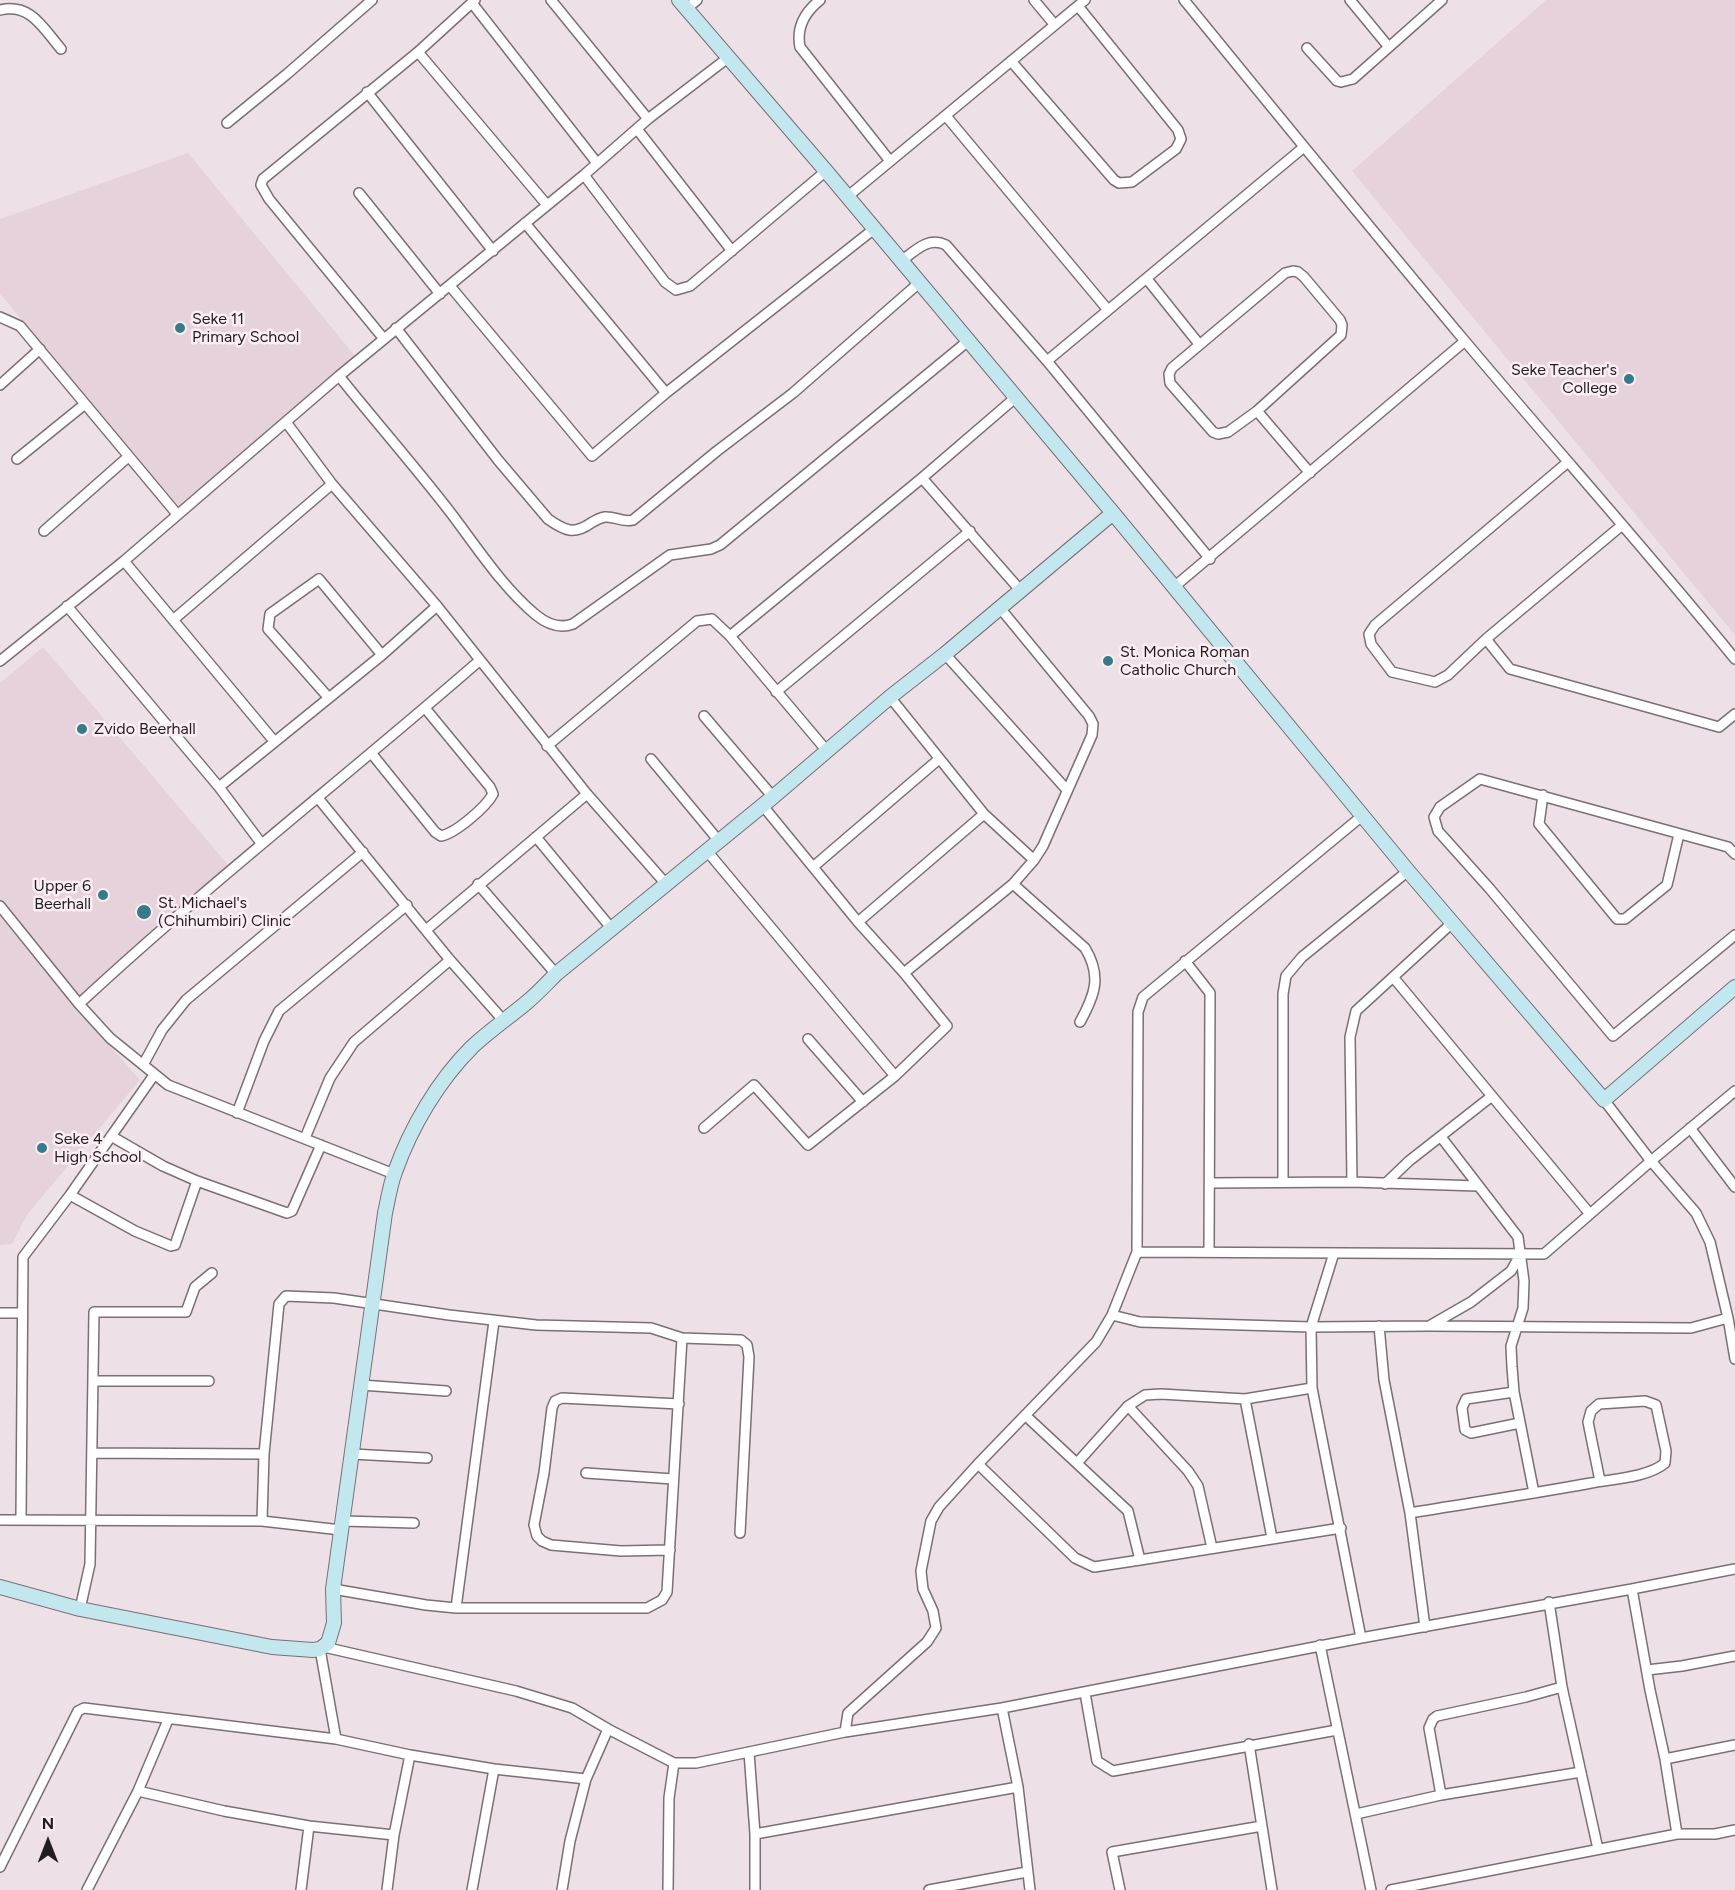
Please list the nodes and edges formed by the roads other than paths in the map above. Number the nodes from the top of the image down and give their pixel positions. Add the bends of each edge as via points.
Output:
1 (372, 0) edge
2 (551, 0) edge
3 (820, 0) edge
4 (1034, 0) edge
5 (1184, 0) edge
6 (1350, 0) edge
7 (1442, 0) edge
8 (474, 1) edge
9 (687, 3) edge
10 (1081, 3) edge
11 (0, 10) edge
12 (1054, 24) junction
13 (1388, 46) junction
14 (1308, 48) dead end
15 (62, 49) dead end
16 (418, 52) junction
17 (729, 57) junction
18 (1011, 61) junction
19 (368, 92) junction
20 (946, 116) junction
21 (648, 119) junction
22 (227, 123) dead end
23 (637, 129) junction
24 (1304, 147) junction
25 (890, 160) junction
26 (597, 163) junction
27 (826, 171) junction
28 (584, 175) junction
29 (359, 193) dead end
30 (847, 197) junction
31 (547, 204) junction
32 (525, 223) junction
33 (874, 229) junction
34 (493, 251) junction
35 (732, 251) junction
36 (900, 262) junction
37 (1147, 279) junction
38 (919, 283) junction
39 (450, 286) junction
40 (440, 294) junction
41 (1108, 310) junction
42 (0, 317) edge
43 (396, 328) junction
44 (384, 339) junction
45 (968, 341) junction
46 (1465, 341) junction
47 (1199, 344) junction
48 (40, 349) junction
49 (1047, 362) junction
50 (339, 376) junction
51 (0, 385) edge
52 (666, 393) junction
53 (1015, 398) junction
54 (86, 404) junction
55 (1257, 411) junction
56 (286, 422) junction
57 (128, 457) junction
58 (17, 459) dead end
59 (1568, 462) junction
60 (1310, 473) junction
61 (922, 478) junction
62 (332, 484) junction
63 (1113, 513) junction
64 (177, 514) junction
65 (1621, 526) junction
66 (44, 531) dead end
67 (970, 531) junction
68 (1210, 559) junction
69 (124, 561) junction
70 (1174, 587) junction
71 (1021, 591) junction
72 (67, 606) junction
73 (437, 606) junction
74 (1000, 608) junction
75 (173, 620) junction
76 (730, 636) junction
77 (1486, 639) junction
78 (382, 654) junction
79 (945, 654) junction
80 (1735, 659) edge
81 (0, 661) edge
82 (479, 661) junction
83 (776, 692) junction
84 (328, 697) junction
85 (890, 697) junction
86 (425, 708) junction
87 (1735, 714) edge
88 (705, 716) dead end
89 (274, 741) junction
90 (547, 746) junction
91 (827, 752) junction
92 (372, 754) junction
93 (651, 759) dead end
94 (939, 759) junction
95 (219, 787) junction
96 (1067, 790) junction
97 (587, 794) junction
98 (1543, 795) junction
99 (318, 798) junction
100 (768, 802) junction
101 (984, 814) junction
102 (1362, 816) junction
103 (1679, 834) junction
104 (536, 837) junction
105 (719, 841) junction
106 (261, 843) junction
107 (706, 851) junction
108 (363, 852) junction
109 (1735, 854) edge
110 (1034, 860) junction
111 (813, 867) junction
112 (1407, 871) junction
113 (478, 884) junction
114 (666, 884) junction
115 (1013, 884) junction
116 (407, 905) junction
117 (0, 906) edge
118 (858, 922) junction
119 (1452, 923) junction
120 (612, 929) junction
121 (426, 930) junction
122 (1735, 935) edge
123 (450, 960) junction
124 (1185, 961) junction
125 (903, 973) junction
126 (556, 974) junction
127 (1393, 977) junction
128 (1735, 987) edge
129 (79, 1004) junction
130 (503, 1020) junction
131 (1080, 1022) dead end
132 (808, 1038) dead end
133 (143, 1065) junction
134 (153, 1075) junction
135 (895, 1076) junction
136 (1735, 1091) edge
137 (1492, 1096) junction
138 (1604, 1100) junction
139 (863, 1102) junction
140 (237, 1113) junction
141 (704, 1128) dead end
142 (1690, 1128) junction
143 (111, 1136) junction
144 (1441, 1137) junction
145 (305, 1138) junction
146 (321, 1145) junction
147 (1651, 1161) junction
148 (394, 1174) junction
149 (197, 1181) junction
150 (1283, 1182) junction
151 (1352, 1182) junction
152 (1210, 1183) junction
153 (1385, 1184) junction
154 (1478, 1186) junction
155 (1735, 1187) edge
156 (70, 1195) junction
157 (1590, 1214) junction
158 (1137, 1252) junction
159 (1209, 1252) junction
160 (1334, 1253) junction
161 (1520, 1255) junction
162 (212, 1273) dead end
163 (372, 1303) junction
164 (0, 1313) edge
165 (21, 1313) junction
166 (1112, 1315) junction
167 (1728, 1318) junction
168 (494, 1321) junction
169 (1379, 1326) junction
170 (1430, 1326) junction
171 (1311, 1327) junction
172 (1517, 1327) junction
173 (682, 1338) junction
174 (1735, 1359) edge
175 (94, 1381) junction
176 (209, 1381) dead end
177 (361, 1385) junction
178 (1312, 1388) junction
179 (446, 1391) dead end
180 (1514, 1392) junction
181 (1245, 1399) junction
182 (679, 1404) junction
183 (1128, 1406) junction
184 (1025, 1415) junction
185 (1520, 1423) junction
186 (92, 1453) junction
187 (264, 1454) junction
188 (352, 1454) junction
189 (427, 1458) dead end
190 (1077, 1463) junction
191 (978, 1464) junction
192 (586, 1473) dead end
193 (673, 1479) junction
194 (1600, 1481) junction
195 (1534, 1493) junction
196 (1410, 1513) junction
197 (0, 1520) edge
198 (21, 1520) junction
199 (90, 1521) junction
200 (262, 1521) junction
201 (414, 1523) dead end
202 (342, 1526) junction
203 (1341, 1528) junction
204 (740, 1533) dead end
205 (1272, 1538) junction
206 (1212, 1548) junction
207 (670, 1550) junction
208 (1140, 1560) junction
209 (1735, 1569) edge
210 (0, 1587) edge
211 (333, 1588) junction
212 (1632, 1589) junction
213 (1549, 1602) junction
214 (456, 1608) junction
215 (80, 1609) junction
216 (1425, 1626) junction
217 (1361, 1638) junction
218 (1320, 1645) junction
219 (322, 1648) junction
220 (1735, 1656) edge
221 (1647, 1670) junction
222 (1562, 1687) junction
223 (1085, 1692) junction
224 (1002, 1708) junction
225 (168, 1720) junction
226 (608, 1729) junction
227 (1336, 1730) junction
228 (844, 1732) junction
229 (336, 1738) junction
230 (1249, 1744) junction
231 (1735, 1745) edge
232 (749, 1752) junction
233 (410, 1755) junction
234 (1665, 1759) junction
235 (674, 1763) junction
236 (495, 1770) junction
237 (1581, 1772) junction
238 (586, 1779) junction
239 (1018, 1787) junction
240 (138, 1791) junction
241 (1441, 1795) junction
242 (1356, 1814) junction
243 (309, 1826) junction
244 (1262, 1826) junction
245 (1735, 1830) edge
246 (394, 1834) junction
247 (755, 1834) junction
248 (1677, 1834) junction
249 (1598, 1849) junction
250 (0, 1867) edge
251 (1027, 1872) junction
252 (87, 1890) edge
253 (301, 1890) edge
254 (387, 1890) edge
255 (472, 1890) edge
256 (562, 1890) edge
257 (668, 1890) edge
258 (755, 1890) edge
259 (929, 1890) edge
260 (1030, 1890) edge
261 (1120, 1890) edge
262 (1272, 1890) edge
263 (1371, 1890) edge
264 (1391, 1890) edge

1 - 22 street
2 - 21 street
3 - 25 street via 805,13 800,47
4 - 12 street
5 - 24 street
6 - 13 street
7 - 13 street
8 - 16 street
8 - 26 street
9 - 17 street
10 - 12 street
10 - 18 street via 1178,130 1181,140 1176,149 1132,182 1119,183
11 - 15 street via 21,9
12 - 18 street
13 - 14 street via 1353,79 1341,82
16 - 19 street
16 - 31 street
17 - 21 street
17 - 27 street
18 - 20 street
19 - 34 street
19 - 44 street via 263,179 261,185
20 - 25 street
20 - 41 street
21 - 23 street
23 - 26 street
23 - 35 street
24 - 37 street
24 - 46 street
25 - 30 street
26 - 28 street
27 - 30 street
27 - 35 street
28 - 31 street
28 - 35 street via 671,288 690,286
29 - 40 street
30 - 33 street
31 - 32 street
32 - 34 street
32 - 52 street
33 - 36 street
33 - 52 street
34 - 39 street
36 - 38 street
36 - 49 street via 928,242 946,245
37 - 41 street
37 - 47 street
38 - 43 street via 793,393 633,520 605,517 573,532 548,519
38 - 45 street
39 - 40 street
39 - 52 street via 592,456
40 - 43 street
41 - 49 street
42 - 48 street via 20,326
43 - 44 street
44 - 50 street
45 - 50 street via 720,545 670,555 563,628 537,616 505,582
45 - 53 street
46 - 59 street
46 - 60 street
47 - 55 street via 1172,368 1170,383 1218,434 1228,432
47 - 55 street via 1285,273 1298,272 1304,277 1340,320 1341,335
48 - 51 street
48 - 54 street
49 - 68 street
50 - 56 street
53 - 61 street
53 - 63 street
54 - 57 street
54 - 58 street
55 - 60 street
56 - 62 street
56 - 64 street
57 - 64 street
57 - 66 street
59 - 65 street
59 - 77 street via 1369,634 1371,644 1392,672 1435,682 1448,675
60 - 68 street
61 - 67 street
61 - 76 street
62 - 73 street
62 - 75 street
63 - 70 street
63 - 71 street
64 - 69 street
65 - 77 street
65 - 80 street
67 - 71 street
67 - 83 street
68 - 70 street
69 - 72 street
69 - 75 street
70 - 102 street
71 - 74 street
72 - 81 street
72 - 95 street
73 - 78 street
73 - 82 street
74 - 79 street
74 - 96 street via 1093,724 1092,735
75 - 89 street
76 - 83 street
76 - 90 street via 712,619 697,621
77 - 87 street via 1510,669 1719,728
78 - 84 street
78 - 84 street via 319,579 270,614 268,629
79 - 85 street
79 - 96 street
82 - 86 street
82 - 90 street
83 - 91 street
84 - 89 street
85 - 91 street
85 - 94 street
86 - 92 street
86 - 92 street via 493,794 464,824 448,835 435,832
88 - 100 street
89 - 95 street
90 - 97 street
91 - 100 street
92 - 99 street
93 - 105 street
94 - 101 street
94 - 111 street
95 - 106 street
96 - 110 street
97 - 104 street
97 - 114 street
98 - 103 street
98 - 103 street via 1539,824 1617,919 1625,919 1667,885
98 - 122 street via 1480,779 1440,807 1434,817 1438,831 1613,1036
99 - 106 street
99 - 108 street
100 - 105 street
100 - 111 street
101 - 110 street
101 - 118 street
102 - 112 street
102 - 124 street
103 - 109 street via 1728,847
104 - 113 street
104 - 120 street
105 - 107 street
106 - 129 street
107 - 114 street
107 - 135 street
108 - 116 street
108 - 133 street via 186,1000 162,1030
110 - 115 street
111 - 118 street
112 - 119 street
112 - 150 street via 1302,957 1286,976
113 - 121 street
113 - 126 street
114 - 120 street
115 - 125 street
115 - 131 street via 1085,948 1092,960 1095,987
116 - 121 street
116 - 140 street via 279,1011
117 - 129 street
118 - 125 street
119 - 127 street
119 - 138 street
120 - 126 street
121 - 123 street
123 - 130 street
123 - 145 street via 354,1042 330,1078
124 - 152 street via 1210,993
124 - 158 street via 1143,997 1138,1012
125 - 135 street via 947,1026
126 - 130 street
127 - 137 street
127 - 151 street via 1356,1011 1350,1037
128 - 138 street
129 - 133 street via 110,1038
130 - 148 street via 450,1073 418,1123
132 - 139 street
133 - 134 street
134 - 140 street
134 - 143 street
135 - 139 street
136 - 142 street
137 - 144 street
137 - 157 street
138 - 147 street
139 - 141 street via 808,1145 754,1085
140 - 145 street
142 - 147 street
142 - 155 street
143 - 149 street
143 - 156 street
144 - 153 street
144 - 154 street
145 - 146 street
146 - 148 street
146 - 149 street via 290,1213
147 - 157 street
147 - 167 street via 1696,1213 1710,1242
148 - 163 street
149 - 156 street via 175,1245 171,1246
150 - 151 street
150 - 152 street
151 - 153 street
152 - 159 street
153 - 154 street
154 - 161 street via 1518,1237
156 - 165 street via 23,1257
157 - 161 street via 1544,1254
158 - 159 street
158 - 166 street
159 - 160 street
160 - 161 street
160 - 171 street
161 - 170 street via 1511,1271 1471,1302
161 - 172 street via 1523,1308
162 - 175 street via 195,1287 186,1312 94,1312
163 - 168 street
163 - 177 street
163 - 187 street via 292,1294 283,1298 279,1304
164 - 165 street
165 - 198 street
166 - 171 street via 1140,1322
166 - 184 street via 1096,1342
167 - 172 street via 1691,1328
167 - 174 street
168 - 173 street via 651,1329
168 - 214 street
169 - 170 street
169 - 171 street
169 - 196 street via 1384,1380
170 - 172 street
171 - 178 street
172 - 180 street via 1511,1346
173 - 182 street
173 - 204 street via 741,1340 747,1345
175 - 176 street
175 - 186 street
177 - 179 street
177 - 188 street
178 - 181 street
178 - 203 street
180 - 185 street
180 - 185 street via 1466,1400 1462,1408 1465,1430 1471,1433
181 - 183 street via 1161,1394 1145,1395
181 - 205 street
182 - 193 street
182 - 207 street via 562,1398 555,1401 534,1525 537,1536 551,1545 621,1551
183 - 190 street
183 - 206 street via 1198,1486
184 - 190 street
184 - 191 street
185 - 195 street
186 - 187 street
186 - 199 street
187 - 200 street
188 - 189 street
188 - 202 street
190 - 208 street via 1128,1511
191 - 208 street via 1075,1558 1094,1567
191 - 228 street via 939,1507 926,1540 922,1580 936,1628 927,1642 848,1713
192 - 193 street
193 - 207 street
194 - 194 street via 1588,1422 1591,1411 1599,1404 1645,1401 1656,1405 1665,1463 1657,1470
194 - 195 street
195 - 196 street
196 - 216 street
197 - 198 street
198 - 199 street
199 - 200 street
199 - 215 street via 90,1564
200 - 202 street
201 - 202 street
202 - 211 street
203 - 205 street
203 - 217 street
205 - 206 street
206 - 208 street
207 - 214 street via 667,1592 662,1600 647,1608
209 - 212 street
210 - 215 street
211 - 214 street
211 - 219 street via 334,1623 328,1643
212 - 213 street
212 - 221 street
213 - 216 street
213 - 222 street
215 - 219 street via 272,1647 303,1651
216 - 217 street
217 - 218 street
218 - 223 street
218 - 227 street
219 - 226 street via 516,1691 572,1708
219 - 229 street
220 - 221 street
221 - 234 street
222 - 237 street
222 - 241 street via 1433,1719 1429,1728
223 - 224 street
223 - 230 street via 1097,1761 1113,1771
224 - 228 street
224 - 239 street
225 - 229 street
225 - 240 street
225 - 250 street via 90,1708 78,1711
226 - 235 street
226 - 238 street
227 - 230 street
227 - 242 street
228 - 232 street
229 - 233 street
230 - 244 street
231 - 234 street
232 - 235 street via 696,1763
232 - 247 street
233 - 236 street
233 - 246 street
234 - 248 street
235 - 257 street via 669,1798
236 - 238 street
236 - 255 street
237 - 241 street
237 - 249 street
238 - 256 street
239 - 247 street
239 - 251 street
240 - 243 street
240 - 252 street
241 - 242 street
242 - 263 street
243 - 246 street
243 - 253 street
244 - 261 street via 1112,1852
244 - 262 street
245 - 248 street
246 - 254 street
247 - 258 street
248 - 249 street
249 - 264 street
251 - 259 street
251 - 260 street

